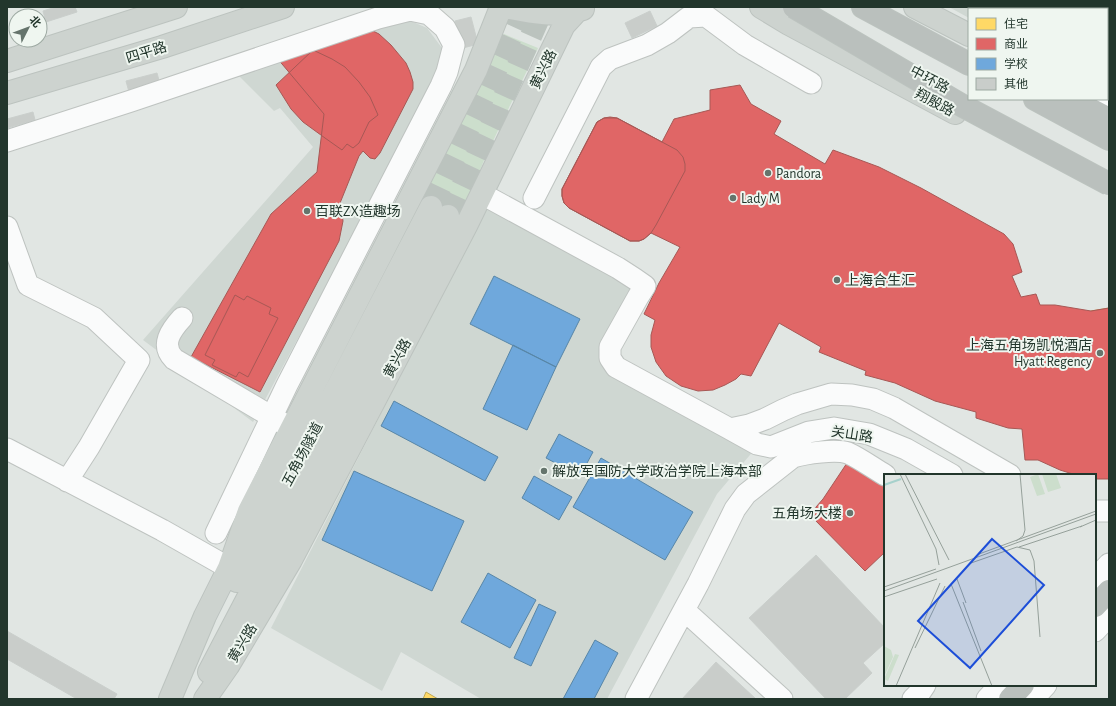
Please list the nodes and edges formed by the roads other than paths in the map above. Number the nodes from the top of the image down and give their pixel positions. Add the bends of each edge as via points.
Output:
1 (176, 7) edge
2 (283, 7) edge
3 (501, 7) edge
4 (505, 7) edge
5 (761, 7) edge
6 (779, 7) edge
7 (794, 7) edge
8 (863, 7) edge
9 (878, 7) edge
10 (915, 7) edge
11 (583, 9) edge
12 (968, 34) edge
13 (968, 46) edge
14 (7, 60) edge
15 (968, 63) edge
16 (811, 83) dead end
17 (7, 93) edge
18 (968, 99) edge
19 (969, 100) edge
20 (1037, 100) edge
21 (1076, 100) edge
22 (1103, 106) edge
23 (1109, 139) edge
24 (7, 140) edge
25 (1109, 174) edge
26 (1109, 178) edge
27 (1109, 184) edge
28 (482, 194) junction
29 (1109, 196) edge
30 (534, 198) dead end
31 (7, 227) edge
32 (182, 318) dead end
33 (272, 417) junction
34 (292, 428) junction
35 (730, 429) junction
36 (7, 449) edge
37 (1000, 473) edge
38 (884, 474) edge
39 (950, 474) edge
40 (67, 481) junction
41 (1109, 511) edge
42 (1096, 512) edge
43 (216, 533) dead end
44 (229, 568) junction
45 (1109, 590) edge
46 (1096, 605) edge
47 (684, 610) junction
48 (1109, 616) edge
49 (1096, 630) edge
50 (924, 686) edge
51 (999, 686) edge
52 (1022, 686) edge
53 (1045, 686) edge
54 (171, 699) edge
55 (197, 699) edge
56 (205, 699) edge
57 (636, 699) edge
58 (782, 699) edge
59 (913, 699) edge
60 (987, 699) edge
61 (1010, 699) edge
62 (1033, 699) edge

1 - 14 main road
2 - 17 main road, 四平路 via 162,47
3 - 34 main road via 476,70
4 - 11 main road via 556,14
5 - 29 main road, 翔殷路
6 - 26 main road, 翔殷路 via 916,75
7 - 18 highway, 中环路, bridge
7 - 27 highway, bridge via 963,106
8 - 15 highway
9 - 13 highway
10 - 12 main road
11 - 28 main road, 黄兴路 via 564,25
16 - 30 street via 745,45 706,16 689,17 647,45 610,59 601,67
19 - 25 highway, 中环路, bridge
20 - 23 highway
21 - 22 highway
24 - 33 street via 400,12 410,10 429,14 445,28 454,45 441,86
28 - 35 street via 618,268 645,286 610,347 610,358 616,368
28 - 56 main road, 黄兴路 via 291,560 228,666
31 - 40 street via 28,285 94,318 138,360
32 - 33 street via 172,330 168,341 168,349 174,359
33 - 34 street
33 - 43 street
34 - 44 main road via 249,511
35 - 37 street via 749,425 814,398 831,394 852,395 873,399 894,408
35 - 39 street, 关山路 via 757,444 771,447 809,432 834,428 855,431 906,449
36 - 40 street
38 - 47 street via 848,453 838,451 793,457 746,494 735,509
40 - 44 street
41 - 42 street
44 - 54 main road via 205,616
45 - 46 highway
47 - 57 street
47 - 58 street
48 - 49 street
50 - 59 street
51 - 60 street
52 - 61 highway
53 - 62 street
54 - 55 main road, 五角场隧道 via 439,211 210,668

